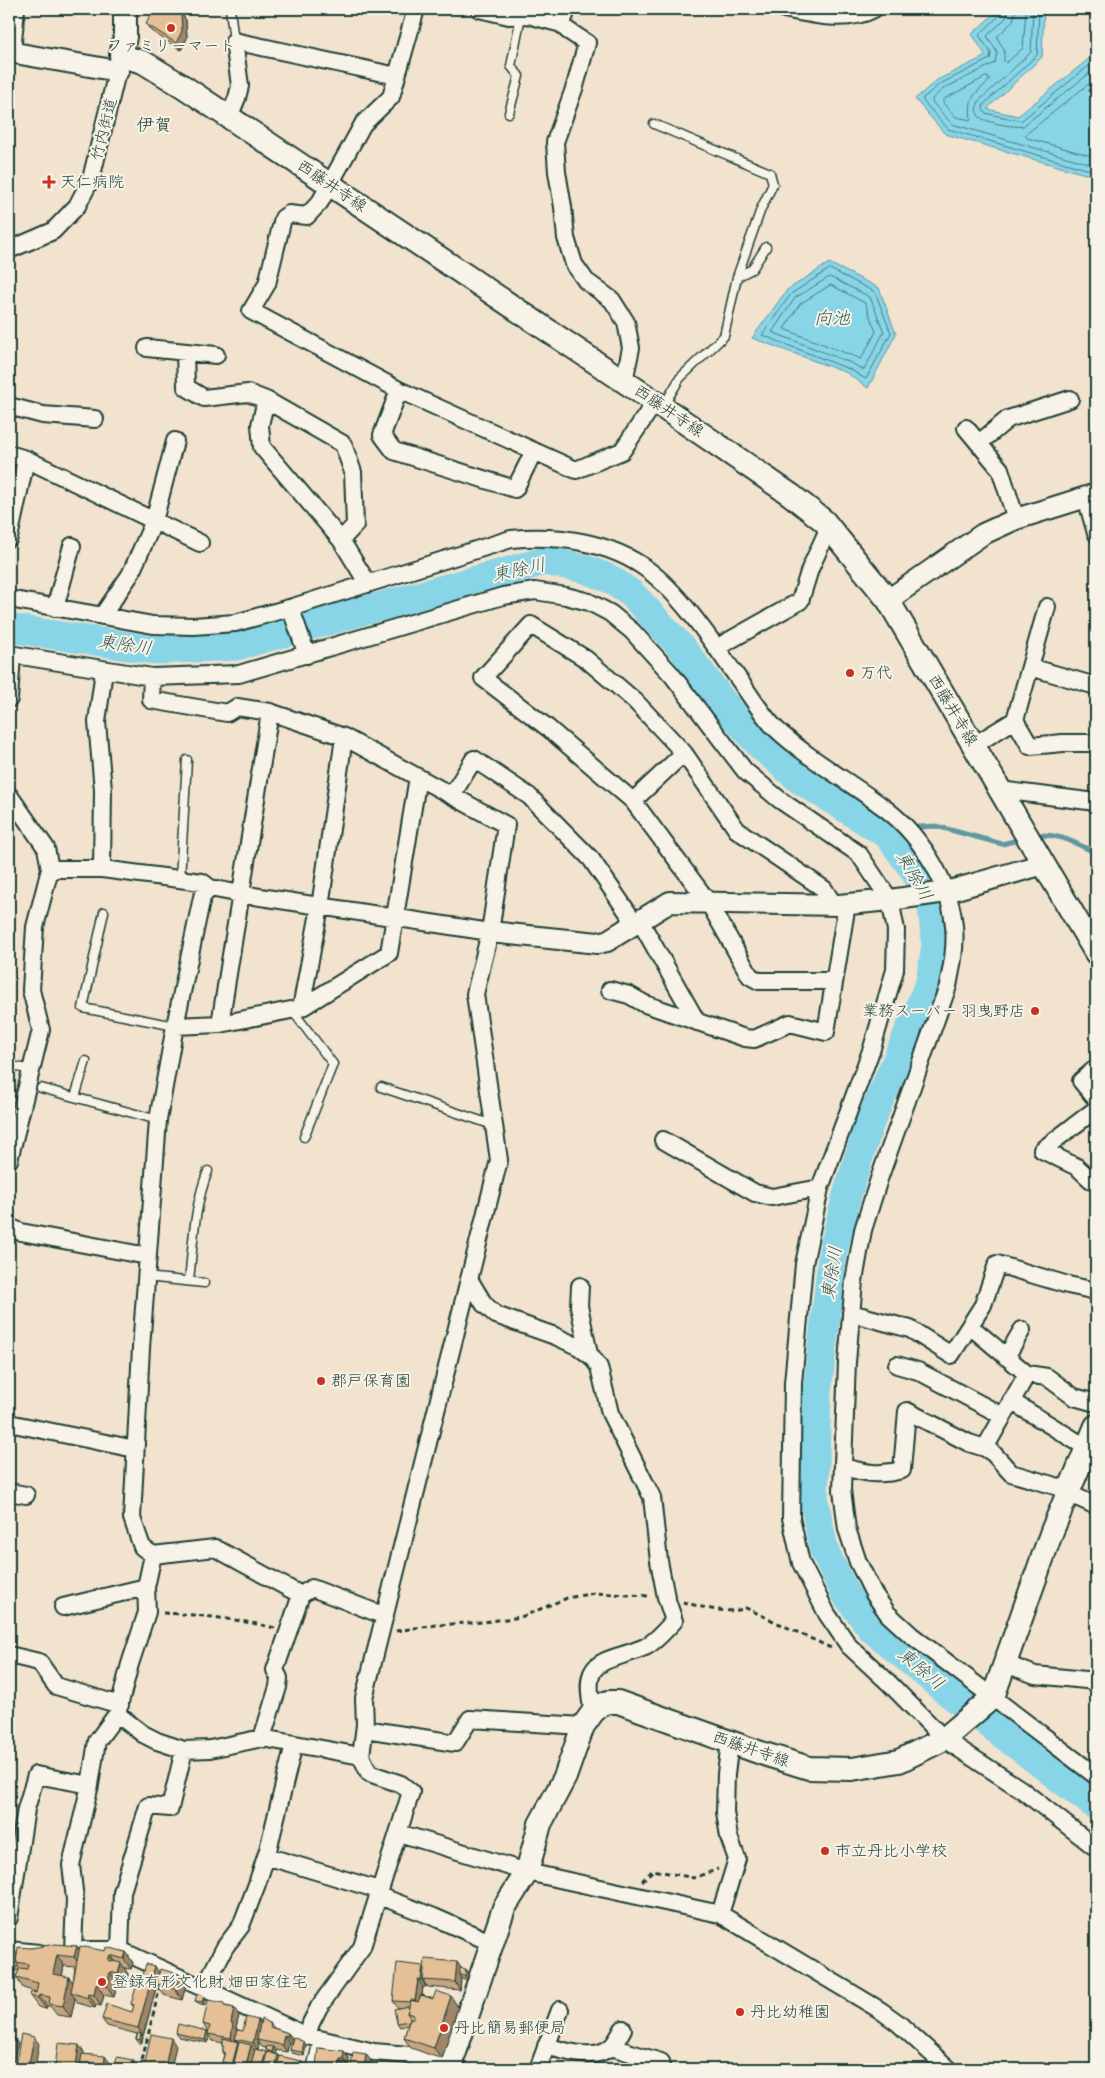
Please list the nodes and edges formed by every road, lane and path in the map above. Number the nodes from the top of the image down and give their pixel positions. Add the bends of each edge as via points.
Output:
1 (16, 9) edge
2 (125, 9) edge
3 (230, 9) edge
4 (416, 9) edge
5 (479, 9) edge
6 (784, 9) edge
7 (874, 9) edge
8 (521, 16) junction
9 (564, 16) edge
10 (234, 41) junction
11 (10, 52) edge
12 (120, 64) junction
13 (397, 76) junction
14 (509, 113) dead end
15 (229, 117) junction
16 (654, 124) dead end
17 (330, 184) junction
18 (766, 247) dead end
19 (9, 250) edge
20 (737, 277) junction
21 (147, 348) dead end
22 (184, 352) junction
23 (216, 355) dead end
24 (624, 381) junction
25 (399, 390) junction
26 (1070, 399) dead end
27 (266, 400) junction
28 (659, 404) junction
29 (9, 406) edge
30 (94, 419) dead end
31 (966, 428) dead end
32 (175, 441) dead end
33 (979, 444) junction
34 (534, 451) junction
35 (9, 454) edge
36 (26, 459) junction
37 (1091, 496) edge
38 (1016, 519) junction
39 (154, 521) junction
40 (829, 527) junction
41 (9, 533) edge
42 (1096, 534) edge
43 (341, 540) junction
44 (200, 543) dead end
45 (72, 546) dead end
46 (368, 584) junction
47 (9, 598) edge
48 (888, 600) junction
49 (1046, 607) dead end
50 (55, 608) junction
51 (293, 611) junction
52 (102, 616) junction
53 (716, 648) junction
54 (305, 651) junction
55 (11, 654) edge
56 (1030, 667) junction
57 (104, 670) junction
58 (152, 677) junction
59 (1096, 686) edge
60 (9, 698) edge
61 (270, 712) junction
62 (1015, 720) junction
63 (344, 737) junction
64 (1096, 743) edge
65 (974, 745) junction
66 (684, 753) junction
67 (187, 760) dead end
68 (418, 776) junction
69 (1000, 790) junction
70 (9, 795) edge
71 (452, 795) junction
72 (633, 801) junction
73 (1096, 802) edge
74 (1044, 864) junction
75 (50, 869) junction
76 (102, 869) junction
77 (180, 879) junction
78 (210, 888) junction
79 (946, 892) junction
80 (241, 894) junction
81 (890, 900) junction
82 (709, 903) junction
83 (840, 904) junction
84 (320, 907) junction
85 (104, 912) dead end
86 (394, 919) junction
87 (638, 922) junction
88 (490, 932) junction
89 (1096, 953) edge
90 (834, 981) junction
91 (610, 990) dead end
92 (297, 1009) junction
93 (697, 1022) junction
94 (220, 1024) junction
95 (175, 1026) junction
96 (86, 1061) dead end
97 (9, 1065) edge
98 (1096, 1068) edge
99 (31, 1070) junction
100 (382, 1087) dead end
101 (41, 1088) dead end
102 (75, 1097) junction
103 (1096, 1099) edge
104 (1096, 1109) edge
105 (158, 1120) junction
106 (494, 1125) junction
107 (304, 1137) dead end
108 (663, 1140) dead end
109 (9, 1160) edge
110 (208, 1171) dead end
111 (1091, 1180) dead end
112 (820, 1188) junction
113 (9, 1227) edge
114 (147, 1256) junction
115 (146, 1277) junction
116 (469, 1279) junction
117 (189, 1281) junction
118 (204, 1283) dead end
119 (580, 1286) dead end
120 (1096, 1291) edge
121 (851, 1313) junction
122 (970, 1326) junction
123 (1022, 1330) dead end
124 (589, 1354) junction
125 (1006, 1357) junction
126 (897, 1365) dead end
127 (1027, 1374) junction
128 (1011, 1401) junction
129 (1096, 1402) edge
130 (1003, 1416) junction
131 (9, 1423) edge
132 (1096, 1426) edge
133 (985, 1448) junction
134 (1087, 1448) junction
135 (135, 1449) junction
136 (843, 1467) junction
137 (9, 1492) edge
138 (1068, 1492) junction
139 (26, 1495) dead end
140 (1096, 1506) edge
141 (153, 1555) junction
142 (146, 1588) junction
143 (301, 1595) junction
144 (666, 1597) junction
145 (64, 1607) dead end
146 (147, 1612) junction
147 (385, 1616) junction
148 (288, 1632) junction
149 (380, 1634) junction
150 (856, 1653) junction
151 (9, 1655) edge
152 (1006, 1664) junction
153 (1096, 1681) edge
154 (993, 1697) junction
155 (118, 1710) junction
156 (588, 1719) junction
157 (365, 1729) junction
158 (951, 1735) junction
159 (262, 1738) junction
160 (730, 1742) junction
161 (294, 1744) junction
162 (184, 1750) junction
163 (361, 1756) junction
164 (1096, 1776) edge
165 (90, 1785) junction
166 (399, 1833) junction
167 (1096, 1848) edge
168 (266, 1856) junction
169 (736, 1861) junction
170 (527, 1872) junction
171 (378, 1892) junction
172 (622, 1892) junction
173 (720, 1914) junction
174 (9, 1918) edge
175 (492, 1943) junction
176 (9, 1950) edge
177 (73, 1950) junction
178 (120, 1950) junction
179 (164, 1971) junction
180 (204, 1988) junction
181 (560, 2010) dead end
182 (623, 2029) dead end
183 (313, 2038) junction
184 (546, 2046) junction
185 (610, 2047) junction
186 (661, 2062) dead end
187 (140, 2069) edge
188 (311, 2069) edge
189 (453, 2069) edge
190 (538, 2069) edge
191 (950, 2069) edge

1 - 11 street
2 - 12 main road via 125,37
3 - 10 lane
4 - 13 street
5 - 8 street
6 - 7 street via 848,17
8 - 9 street
8 - 14 lane via 511,66 519,76
9 - 24 street via 567,30 587,43 555,142 566,238 574,264 586,281 612,300 626,322 631,348
10 - 13 street
10 - 15 street via 240,86
11 - 12 street
12 - 15 main road, 西藤井寺線 via 143,62
12 - 19 street, 竹内街道 via 91,179 77,206 53,231
13 - 17 street via 391,97 363,124
15 - 17 main road, 西藤井寺線
16 - 20 lane via 770,173 772,184
17 - 24 main road, 西藤井寺線
17 - 25 street via 307,216 289,214 283,218 267,284 251,311
18 - 20 lane via 752,269
20 - 28 lane via 724,336 680,378
21 - 22 street
22 - 23 street
22 - 27 street via 186,387 204,398 248,393
24 - 28 main road, 西藤井寺線
25 - 34 street
25 - 34 street via 382,434 394,451 515,489
26 - 33 street via 1008,419
27 - 43 street via 260,425 262,447
27 - 43 street via 343,444 353,472 355,525
28 - 34 street via 622,451 576,470
28 - 40 main road, 西藤井寺線 via 791,495
29 - 30 street via 43,415
31 - 33 street
32 - 39 street
33 - 38 street via 1000,469
35 - 36 street
36 - 39 street
36 - 41 street
37 - 38 street
37 - 42 street
38 - 48 street via 984,534
39 - 44 street
39 - 52 street via 130,575
40 - 48 main road, 西藤井寺線
40 - 53 street via 810,569 800,602
43 - 46 street
45 - 50 street
46 - 51 street
46 - 53 street via 511,539 566,539 616,551 648,570 671,591
47 - 50 street
48 - 65 main road, 西藤井寺線
49 - 56 street
50 - 52 street
51 - 52 street via 235,623 194,626 153,625
51 - 54 street
53 - 79 street via 774,727 812,759 881,805 909,831 931,862
54 - 58 street via 239,674
54 - 81 street via 503,596 535,591 589,602 610,613 632,631 672,675 744,771 859,854
55 - 57 street
55 - 60 street
56 - 59 street
56 - 62 street
57 - 58 street
57 - 76 street via 98,722 103,790
58 - 61 street via 151,700 227,713 237,707
61 - 63 street
61 - 80 street
62 - 64 street via 1030,746
62 - 65 street
63 - 68 street
63 - 84 street
65 - 69 main road, 西藤井寺線
66 - 72 street
66 - 72 street via 635,701 586,659 531,625 483,678 548,728
66 - 83 street via 737,830 824,889
67 - 77 lane
68 - 71 street
68 - 86 street
69 - 73 street
69 - 74 main road, 西藤井寺線
70 - 75 street via 46,848
71 - 87 street via 474,759 529,796 591,859
71 - 88 street via 506,825
72 - 82 street
74 - 79 street
74 - 89 main road, 西藤井寺線
75 - 76 street
75 - 99 street via 35,927 31,990 41,1030
76 - 77 street
77 - 78 street via 202,882
78 - 80 street
78 - 95 street via 202,897
79 - 81 street
79 - 121 street via 954,926 954,957 948,986 874,1196 864,1230
80 - 84 street
80 - 94 street
81 - 83 street
81 - 112 street via 896,930 895,970 872,1048
82 - 83 street
82 - 87 street via 670,902
82 - 90 street via 750,976 759,981
83 - 90 street
84 - 86 street
84 - 92 street
85 - 95 lane via 84,1008
86 - 88 street
86 - 92 street via 389,953
87 - 88 street via 607,941 598,942
87 - 93 street
88 - 106 street via 475,994
90 - 93 street via 826,1032 790,1024 754,1039
91 - 93 street
92 - 94 street
92 - 107 lane via 333,1064
94 - 95 street
95 - 105 street
96 - 102 lane
97 - 99 lane
98 - 103 street via 1081,1081
99 - 109 street
100 - 106 lane
101 - 102 lane
102 - 105 lane
104 - 111 street via 1042,1150 1077,1167
105 - 114 street
106 - 116 street via 499,1160
108 - 112 street via 755,1193 772,1197
110 - 117 lane via 198,1204
112 - 150 street via 804,1264 793,1383 791,1518 801,1564 827,1614
113 - 114 street
114 - 115 street
115 - 117 lane
115 - 135 street
116 - 124 street via 484,1304 496,1315 555,1336
116 - 147 street
117 - 118 lane
119 - 124 street via 579,1306
120 - 122 street via 997,1264 983,1305
121 - 122 street via 910,1329 951,1355
121 - 136 street
122 - 125 street
123 - 125 street
124 - 144 street via 599,1366 610,1413 652,1497
125 - 127 street
126 - 130 street via 918,1371
127 - 128 street
127 - 129 street via 1047,1377 1074,1398
128 - 130 street
128 - 134 street
130 - 133 street
131 - 135 street
132 - 134 main road, 西藤井寺線
133 - 136 street via 907,1411 902,1470 885,1474 864,1473
133 - 138 street via 1011,1473
134 - 138 main road, 西藤井寺線
135 - 141 street via 132,1518 142,1547
136 - 154 street via 847,1529 858,1562 874,1594 888,1614 911,1635
137 - 139 street
138 - 140 street
138 - 152 main road, 西藤井寺線
141 - 142 street
141 - 143 street via 215,1548
142 - 145 street
142 - 146 street
143 - 147 street via 312,1588
143 - 148 street
144 - 149 path via 594,1593 567,1598 521,1616
144 - 150 path via 718,1609 739,1611 746,1608 839,1653
144 - 156 street via 674,1621 660,1636 646,1646 597,1665 590,1676
146 - 148 path via 217,1616
146 - 155 street
147 - 149 street
148 - 159 street via 275,1670 279,1678 278,1687
149 - 157 street via 364,1698
150 - 158 street
151 - 155 street via 40,1662 56,1686
152 - 153 street via 1035,1675
152 - 154 main road, 西藤井寺線
154 - 158 main road, 西藤井寺線
154 - 164 street
155 - 162 street via 142,1734
155 - 165 street via 97,1741
156 - 157 street via 470,1719 455,1743
156 - 160 main road, 西藤井寺線 via 608,1702 618,1702
156 - 170 main road via 540,1824
157 - 163 street
158 - 160 main road, 西藤井寺線 via 899,1760 852,1769 809,1768
158 - 167 street
159 - 161 street
159 - 162 street via 210,1749
160 - 169 street via 725,1812
161 - 163 street
161 - 168 street
162 - 178 street via 170,1808 148,1806 122,1892
163 - 166 street via 369,1773 401,1784 411,1792
165 - 174 street via 36,1775 26,1809
165 - 177 street via 71,1865 76,1899
166 - 170 street
166 - 171 street
168 - 171 street
168 - 180 street via 241,1926 225,1947
169 - 172 path via 694,1878 653,1870 639,1884
169 - 173 street
170 - 172 street
170 - 175 main road via 504,1908
171 - 175 street
171 - 183 street via 362,1947 311,2023
172 - 173 street
173 - 191 street via 880,2010
175 - 189 main road via 453,2058
176 - 177 street via 38,1953
177 - 178 street
178 - 179 street
179 - 180 street
179 - 187 path
180 - 183 street
181 - 184 street
182 - 185 street
183 - 188 lane
183 - 189 street via 374,2052 409,2055
184 - 185 street via 575,2054 588,2054
184 - 190 street
185 - 186 street

